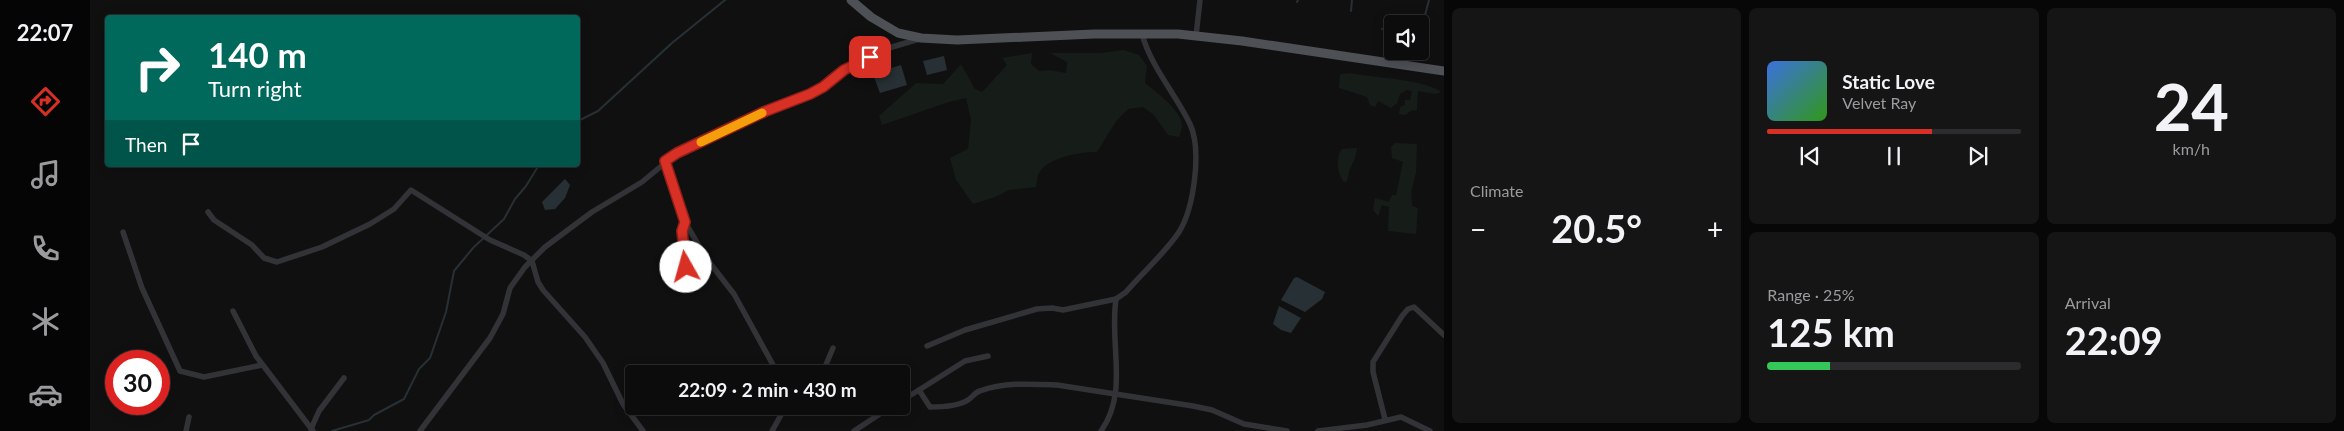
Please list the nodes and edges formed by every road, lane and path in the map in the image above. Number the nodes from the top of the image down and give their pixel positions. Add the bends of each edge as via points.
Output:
1 (851, 0) edge
2 (1200, 0) edge
3 (1142, 34) junction
4 (1196, 36) junction
5 (920, 38) junction
6 (1444, 71) edge
7 (665, 161) junction
8 (208, 212) dead end
9 (685, 222) junction
10 (123, 232) dead end
11 (532, 261) junction
12 (686, 267) dead end
13 (1116, 299) junction
14 (233, 311) dead end
15 (1444, 335) edge
16 (927, 346) dead end
17 (833, 348) dead end
18 (988, 356) dead end
19 (262, 365) junction
20 (773, 365) edge
21 (826, 365) edge
22 (344, 378) dead end
23 (919, 390) junction
24 (1117, 394) junction
25 (910, 395) edge
26 (781, 415) edge
27 (878, 415) edge
28 (189, 417) dead end
29 (1385, 420) junction
30 (312, 430) edge
31 (423, 430) edge
32 (186, 431) edge
33 (643, 431) edge
34 (772, 431) edge
35 (854, 431) edge
36 (1101, 431) edge
37 (1287, 431) edge
38 (1318, 431) edge
39 (1430, 431) edge

1 - 5 main road via 898,33
2 - 4 street
3 - 4 main road
3 - 5 main road via 957,40
3 - 13 street via 1154,64 1191,127 1196,159 1186,217 1178,232 1126,292
4 - 6 main road
5 - 7 street via 882,50 844,70 823,87
7 - 9 street
7 - 11 street via 642,182 592,212 545,247
8 - 11 street via 264,258 277,262 322,247 370,224 394,209 411,190 490,240 524,254
9 - 12 street via 682,231
9 - 20 street via 706,258 734,294
10 - 19 street via 142,288 180,371 204,377
11 - 31 street via 510,288 503,314 490,338
11 - 33 street via 543,290 585,337 603,363 623,404
13 - 16 street via 1063,310 1037,309 965,330
13 - 24 street
14 - 19 street
15 - 29 street via 1414,307 1402,316 1374,362 1373,372
17 - 21 street
18 - 23 street via 965,361
19 - 30 street
22 - 30 street via 318,412
23 - 24 street via 930,407 968,400 978,391 1012,386 1057,385
23 - 25 street
24 - 36 street
24 - 37 street via 1212,410 1244,424
26 - 34 street
27 - 35 street
28 - 32 street
29 - 38 street
29 - 39 street via 1402,417

